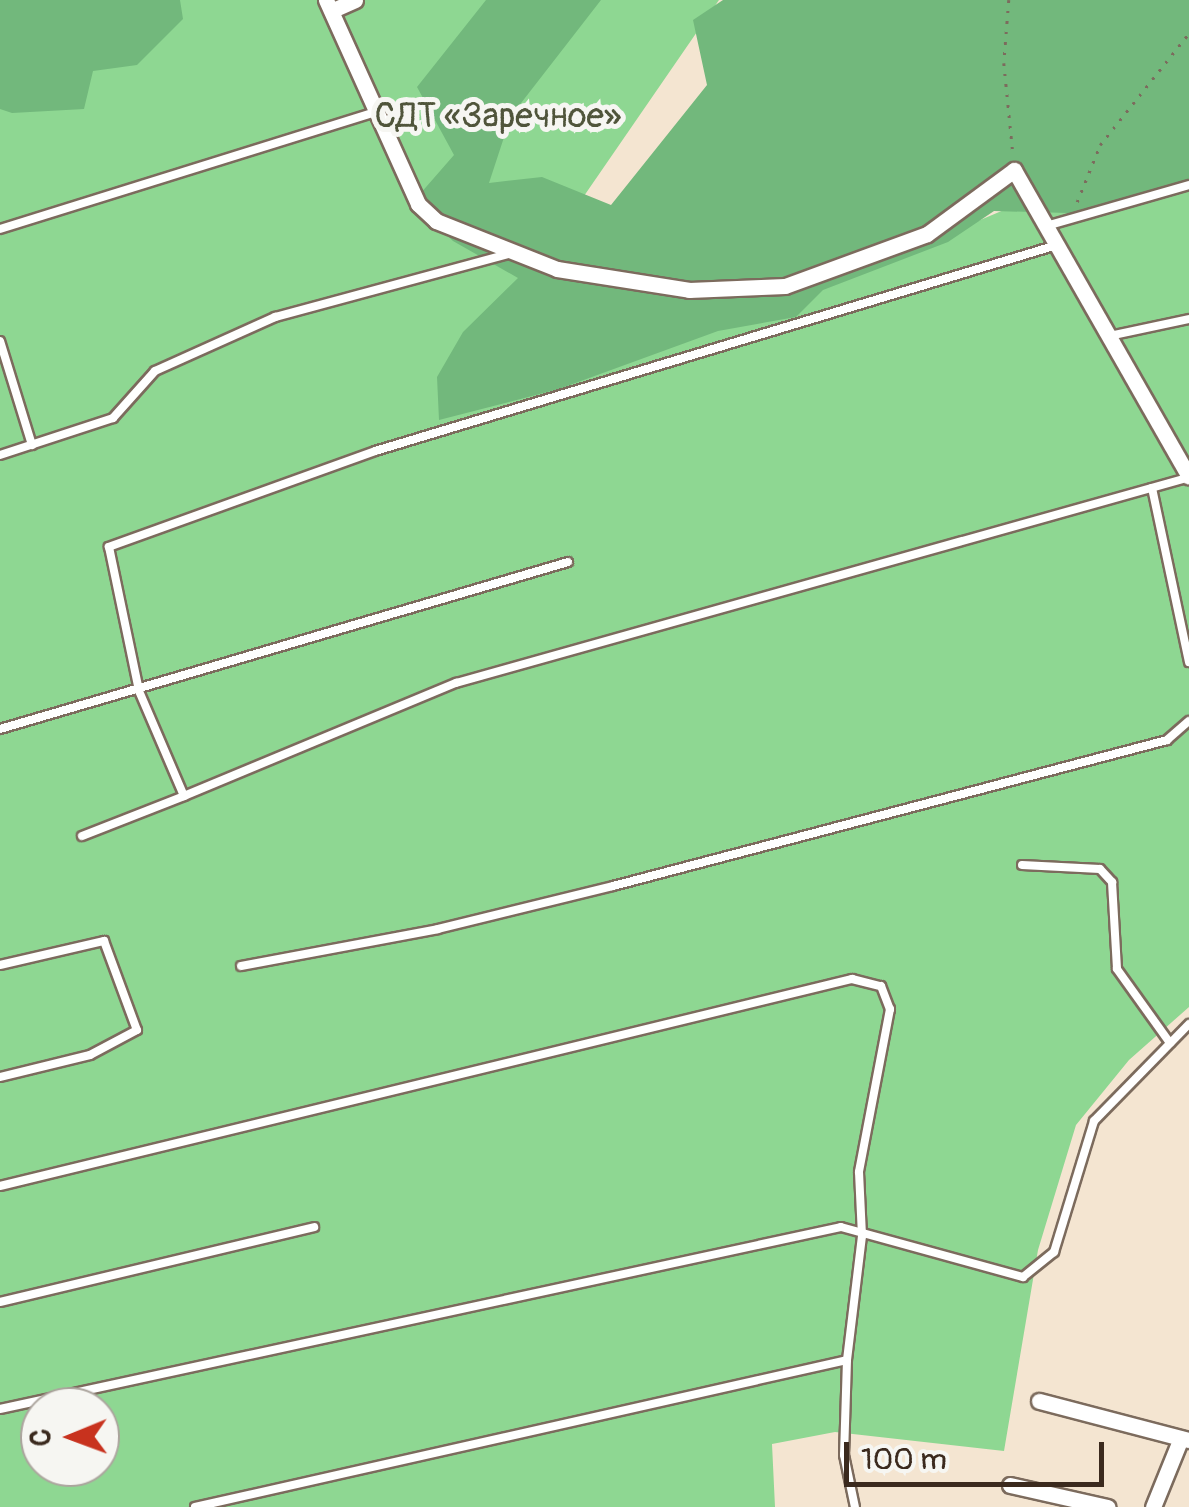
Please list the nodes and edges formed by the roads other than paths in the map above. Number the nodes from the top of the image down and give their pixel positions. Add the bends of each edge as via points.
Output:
1 (355, 0) edge
2 (330, 5) edge
3 (376, 112) junction
4 (1189, 185) edge
5 (1046, 226) junction
6 (0, 229) edge
7 (1057, 245) junction
8 (508, 254) junction
9 (1189, 319) edge
10 (1109, 336) junction
11 (0, 341) edge
12 (32, 445) junction
13 (0, 455) edge
14 (1188, 474) edge
15 (1152, 488) junction
16 (568, 562) dead end
17 (1189, 662) edge
18 (139, 691) junction
19 (1189, 721) edge
20 (0, 729) edge
21 (184, 796) junction
22 (82, 836) dead end
23 (1022, 865) dead end
24 (0, 965) edge
25 (241, 966) dead end
26 (1189, 1024) edge
27 (1170, 1044) junction
28 (0, 1077) edge
29 (0, 1186) edge
30 (314, 1227) dead end
31 (862, 1236) junction
32 (0, 1302) edge
33 (847, 1360) junction
34 (1039, 1401) dead end
35 (0, 1408) edge
36 (1185, 1439) edge
37 (1010, 1486) dead end
38 (195, 1507) edge
39 (856, 1507) edge
40 (1108, 1507) edge
41 (1153, 1507) edge

1 - 2 street
2 - 3 street
3 - 6 lane
3 - 8 street via 418,204 436,221
4 - 5 lane
5 - 7 street
5 - 8 street via 1014,170 912,241 786,286 689,290 614,281
7 - 10 street
7 - 18 lane via 375,451 108,547
8 - 12 lane via 274,317 154,370 113,418
9 - 10 lane
10 - 14 street
11 - 12 lane
12 - 13 lane
14 - 15 lane
15 - 17 lane
15 - 21 lane via 456,682
16 - 18 lane
18 - 20 lane
18 - 21 lane
19 - 25 lane via 1168,740 613,886 438,929
21 - 22 lane
23 - 27 lane via 1100,869 1112,882 1118,969
24 - 28 lane via 104,941 138,1030 90,1055
26 - 27 lane
27 - 31 lane via 1094,1121 1054,1252 1023,1277
29 - 31 lane via 852,980 881,986 890,1009 859,1172
30 - 32 lane
31 - 33 lane
31 - 35 lane via 841,1227 660,1261
33 - 38 lane
33 - 39 lane via 844,1456
34 - 36 street
36 - 41 street
37 - 40 street

